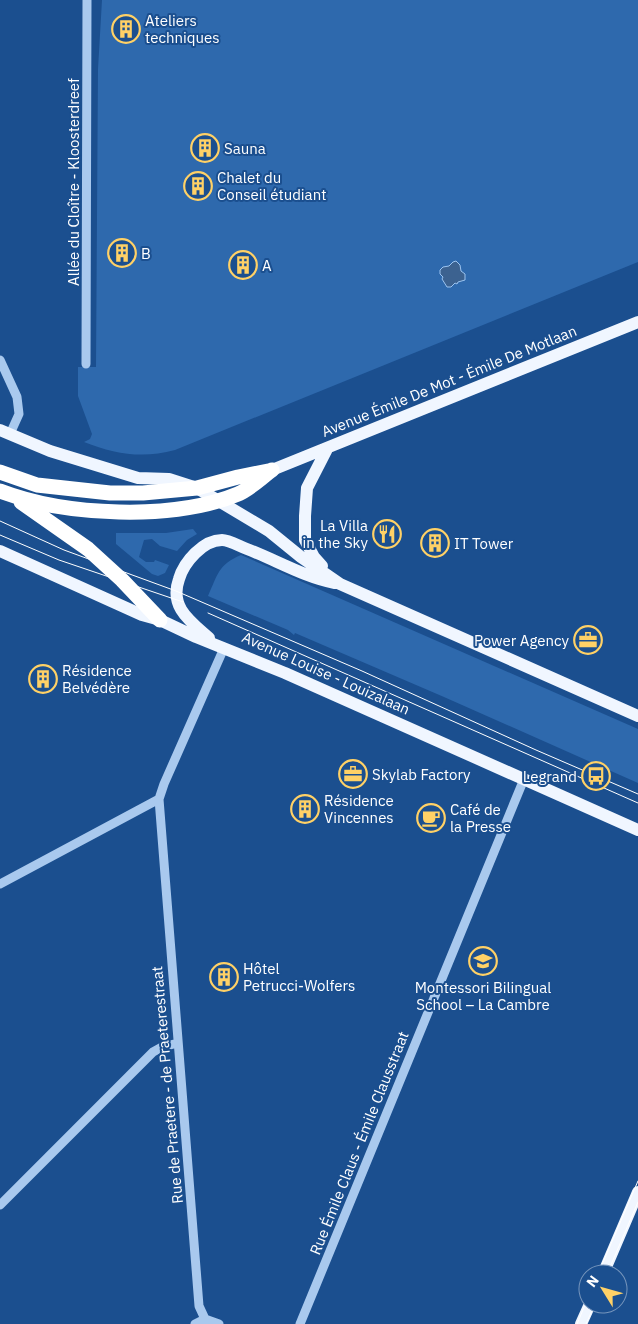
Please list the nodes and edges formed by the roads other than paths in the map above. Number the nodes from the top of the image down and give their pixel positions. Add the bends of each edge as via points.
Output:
1 (87, 0) edge
2 (638, 322) edge
3 (0, 360) edge
4 (86, 364) dead end
5 (5, 432) edge
6 (327, 449) junction
7 (272, 470) junction
8 (0, 472) edge
9 (197, 488) junction
10 (5, 493) edge
11 (220, 501) junction
12 (0, 551) edge
13 (340, 584) junction
14 (160, 620) junction
15 (219, 645) junction
16 (638, 716) edge
17 (524, 779) junction
18 (159, 800) junction
19 (638, 830) edge
20 (0, 884) edge
21 (178, 1044) junction
22 (638, 1192) edge
23 (0, 1205) edge
24 (607, 1264) edge
25 (205, 1319) junction
26 (196, 1324) edge
27 (219, 1324) edge
28 (300, 1324) edge

1 - 4 street, Allée du Cloître - Kloosterdreef
2 - 6 main road, Avenue Émile De Mot - Émile De Motlaan
3 - 5 street via 17,397 19,414
5 - 9 main road via 50,451 138,478 169,479
6 - 7 main road, Avenue Émile De Mot - Émile De Motlaan
6 - 13 main road via 307,488 306,540 314,557
7 - 9 highway
7 - 11 highway via 240,493
8 - 9 highway via 38,485 110,493
9 - 11 main road
10 - 11 highway via 70,508 111,511 173,510
10 - 14 highway via 88,549
11 - 13 main road via 269,531
12 - 14 main road, Avenue Louise - Louizalaan
13 - 15 main road via 315,579 224,540 211,541 194,554 182,570 176,591 184,615
13 - 16 main road
14 - 15 main road, Avenue Louise - Louizalaan
15 - 17 main road, Avenue Louise - Louizalaan
15 - 18 street
17 - 19 main road, Avenue Louise - Louizalaan
17 - 28 street, Rue Émile Claus - Émile Clausstraat
18 - 20 street
18 - 21 street, Rue de Praetere - de Praeterestraat
21 - 23 street via 153,1052
21 - 25 street, Rue de Praetere - de Praeterestraat via 199,1306
22 - 24 main road
25 - 26 street
25 - 27 street

